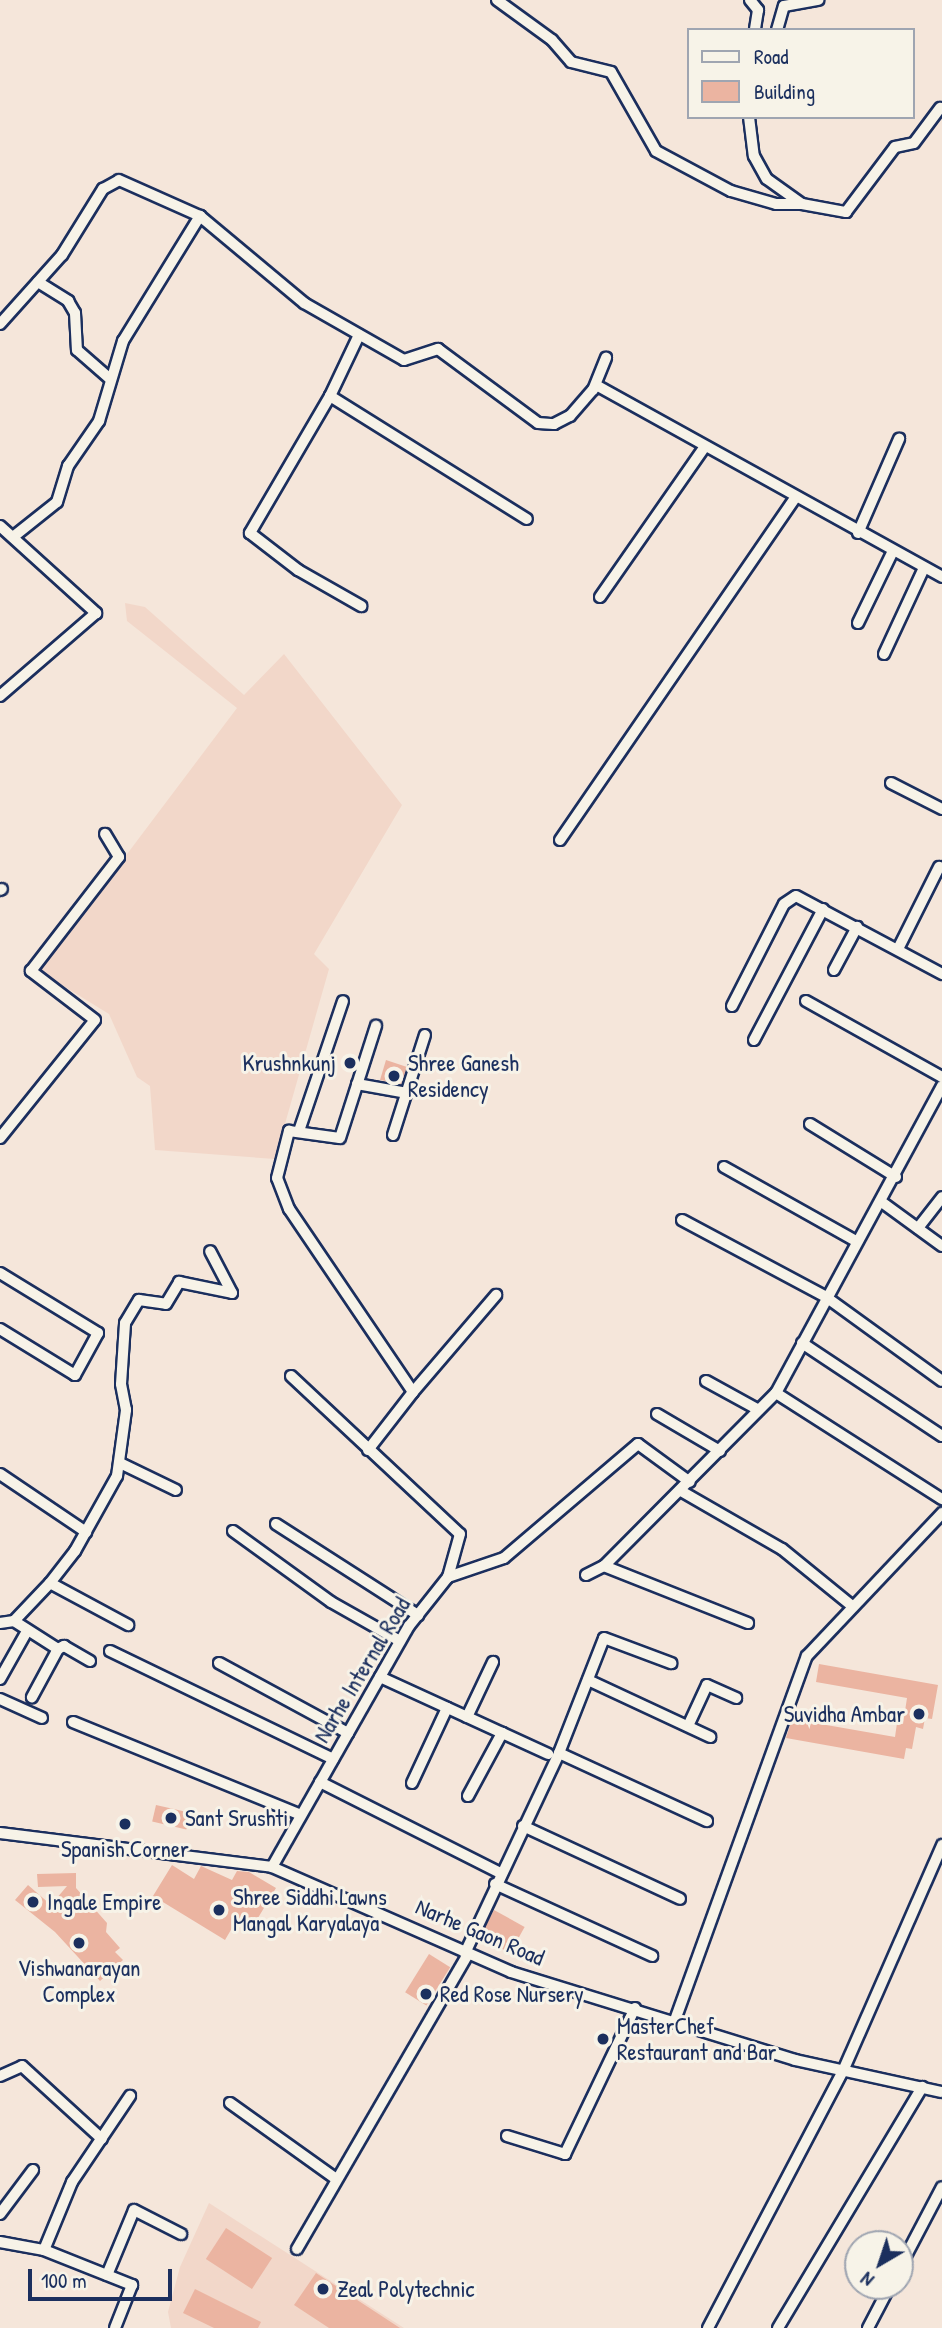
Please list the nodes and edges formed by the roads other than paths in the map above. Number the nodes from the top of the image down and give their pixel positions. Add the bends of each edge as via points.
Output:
1 (497, 0) edge
2 (750, 0) edge
3 (818, 0) edge
4 (755, 28) edge
5 (778, 28) edge
6 (940, 108) dead end
7 (749, 119) edge
8 (802, 204) junction
9 (200, 216) junction
10 (38, 282) junction
11 (0, 324) edge
12 (359, 335) junction
13 (606, 358) dead end
14 (109, 378) junction
15 (596, 385) junction
16 (330, 396) junction
17 (899, 439) dead end
18 (704, 448) junction
19 (794, 500) junction
20 (527, 519) dead end
21 (0, 526) edge
22 (858, 533) junction
23 (13, 537) junction
24 (893, 551) junction
25 (924, 568) junction
26 (942, 577) edge
27 (600, 597) dead end
28 (361, 606) dead end
29 (858, 623) dead end
30 (884, 654) dead end
31 (0, 696) edge
32 (891, 783) dead end
33 (942, 809) edge
34 (105, 834) dead end
35 (560, 840) dead end
36 (939, 867) dead end
37 (823, 909) junction
38 (857, 928) junction
39 (898, 948) junction
40 (834, 970) dead end
41 (942, 974) edge
42 (343, 1001) dead end
43 (806, 1001) dead end
44 (732, 1006) dead end
45 (376, 1026) dead end
46 (425, 1035) dead end
47 (754, 1040) dead end
48 (942, 1077) edge
49 (357, 1084) junction
50 (942, 1086) edge
51 (407, 1093) junction
52 (810, 1124) dead end
53 (299, 1131) junction
54 (393, 1135) dead end
55 (0, 1138) edge
56 (724, 1167) dead end
57 (896, 1177) junction
58 (942, 1197) edge
59 (883, 1203) junction
60 (682, 1220) dead end
61 (918, 1228) junction
62 (856, 1241) junction
63 (942, 1246) edge
64 (210, 1251) dead end
65 (0, 1273) edge
66 (496, 1295) dead end
67 (826, 1297) junction
68 (0, 1329) edge
69 (802, 1343) junction
70 (291, 1376) dead end
71 (706, 1381) dead end
72 (942, 1381) edge
73 (413, 1392) junction
74 (776, 1393) junction
75 (759, 1410) junction
76 (657, 1413) dead end
77 (942, 1436) edge
78 (368, 1450) junction
79 (720, 1451) junction
80 (120, 1463) junction
81 (0, 1474) edge
82 (690, 1482) junction
83 (176, 1490) dead end
84 (681, 1491) junction
85 (942, 1499) edge
86 (942, 1513) edge
87 (276, 1524) dead end
88 (233, 1531) dead end
89 (86, 1532) junction
90 (604, 1566) junction
91 (586, 1575) dead end
92 (448, 1577) junction
93 (50, 1583) junction
94 (851, 1605) junction
95 (418, 1615) junction
96 (14, 1621) junction
97 (0, 1623) edge
98 (748, 1623) dead end
99 (128, 1625) dead end
100 (27, 1631) junction
101 (400, 1641) junction
102 (58, 1649) junction
103 (110, 1651) dead end
104 (90, 1661) dead end
105 (494, 1662) dead end
106 (219, 1663) dead end
107 (671, 1663) dead end
108 (380, 1677) junction
109 (0, 1679) edge
110 (588, 1680) junction
111 (33, 1697) dead end
112 (736, 1698) dead end
113 (0, 1699) edge
114 (447, 1708) junction
115 (467, 1717) junction
116 (42, 1718) dead end
117 (73, 1722) dead end
118 (688, 1726) junction
119 (348, 1732) junction
120 (502, 1733) junction
121 (710, 1737) dead end
122 (553, 1753) junction
123 (333, 1759) junction
124 (320, 1782) junction
125 (412, 1783) dead end
126 (468, 1796) dead end
127 (301, 1815) junction
128 (707, 1821) dead end
129 (523, 1826) junction
130 (0, 1833) edge
131 (942, 1845) edge
132 (272, 1867) junction
133 (498, 1878) junction
134 (680, 1899) dead end
135 (466, 1953) junction
136 (652, 1956) dead end
137 (635, 2008) junction
138 (675, 2020) junction
139 (843, 2071) junction
140 (0, 2076) edge
141 (922, 2087) junction
142 (942, 2092) edge
143 (130, 2096) dead end
144 (230, 2103) dead end
145 (507, 2136) dead end
146 (102, 2139) junction
147 (33, 2169) dead end
148 (336, 2179) junction
149 (942, 2188) edge
150 (0, 2214) edge
151 (181, 2234) dead end
152 (914, 2241) edge
153 (0, 2242) edge
154 (298, 2249) dead end
155 (44, 2250) junction
156 (107, 2275) junction
157 (883, 2300) edge
158 (115, 2328) edge
159 (708, 2328) edge
160 (778, 2328) edge
161 (868, 2328) edge

1 - 8 street via 552,40 571,62 611,72 656,151 731,191 776,204
2 - 4 street via 758,10
3 - 5 street via 784,6
6 - 8 street via 914,143 895,147 853,209 838,212
7 - 8 street via 761,172
9 - 10 street via 113,180
9 - 12 street via 304,303
9 - 14 street via 145,301
10 - 11 street
10 - 14 street via 68,302 75,313 77,350
12 - 15 street via 404,360 438,349 542,425 569,416
12 - 16 street
13 - 15 street
14 - 23 street via 99,421 68,466 57,502
15 - 18 street
16 - 20 street
16 - 28 street via 250,534 298,570
17 - 22 street
18 - 19 street
18 - 27 street
19 - 22 street
19 - 35 street
21 - 23 street
22 - 24 street
23 - 31 street via 96,612
24 - 25 street
24 - 29 street
25 - 26 street
25 - 30 street
32 - 33 street
34 - 55 street via 120,855 31,971 95,1020
36 - 39 street
37 - 38 street
37 - 44 street via 796,896 787,899
37 - 47 street
38 - 39 street
38 - 40 street
39 - 41 street
42 - 53 street
43 - 48 street
45 - 49 street
46 - 51 street
49 - 51 street
49 - 53 street via 340,1138
50 - 57 street
51 - 54 street
52 - 57 street
53 - 73 street via 284,1137 278,1159 277,1178 289,1209
56 - 62 street
57 - 59 street
58 - 61 street
59 - 61 street
59 - 62 street
60 - 67 street
61 - 63 street
62 - 67 street
64 - 80 street via 232,1293 179,1282 166,1304 139,1300 125,1323 121,1384 126,1410
65 - 68 street via 98,1333 75,1375
66 - 73 street
67 - 69 street
67 - 72 street
69 - 74 street
69 - 77 street
70 - 78 street
71 - 75 street
73 - 78 street
74 - 75 street
74 - 85 street
75 - 79 street
76 - 79 street
78 - 92 street via 460,1534
79 - 82 street
80 - 83 street
80 - 89 street
81 - 89 street
82 - 84 street
82 - 92 street via 638,1444 504,1558
84 - 90 street
84 - 94 street via 782,1549
86 - 94 street
87 - 95 street
88 - 101 street via 331,1601
89 - 93 street
90 - 91 street
90 - 98 street
92 - 95 street, Narhe Internal Road
93 - 96 street
93 - 99 street
94 - 138 street via 807,1656
95 - 101 street, Narhe Internal Road
96 - 97 street
96 - 100 street
100 - 102 street
100 - 109 street
101 - 108 street, Narhe Internal Road
102 - 104 street via 64,1646
102 - 111 street
103 - 123 street
105 - 115 street
106 - 119 street
107 - 110 street via 604,1638
108 - 114 street
108 - 119 street, Narhe Internal Road
110 - 118 street
110 - 122 street
112 - 118 street via 707,1685
113 - 116 street
114 - 115 street
114 - 125 street
115 - 120 street
117 - 127 street
118 - 121 street
119 - 123 street, Narhe Internal Road
120 - 122 street
120 - 126 street
122 - 128 street
122 - 129 street
123 - 124 street, Narhe Internal Road
124 - 127 street, Narhe Internal Road
124 - 133 street
127 - 132 street, Narhe Internal Road
129 - 133 street
129 - 134 street
130 - 132 street, Narhe Gaon Road
131 - 139 street
132 - 135 street, Narhe Gaon Road
133 - 135 street
133 - 136 street
135 - 137 street, Narhe Gaon Road
135 - 148 street
137 - 138 street, Narhe Gaon Road
137 - 145 street via 565,2154
138 - 139 street, Narhe Gaon Road
139 - 141 street, Narhe Gaon Road
139 - 159 street
140 - 146 street via 22,2066
141 - 142 street, Narhe Gaon Road
141 - 160 street
143 - 146 street
144 - 148 street
146 - 155 street via 72,2182
147 - 150 street
148 - 154 street
149 - 152 street
151 - 156 street via 134,2210
153 - 155 street
155 - 156 street
156 - 158 street via 132,2285
157 - 161 street

